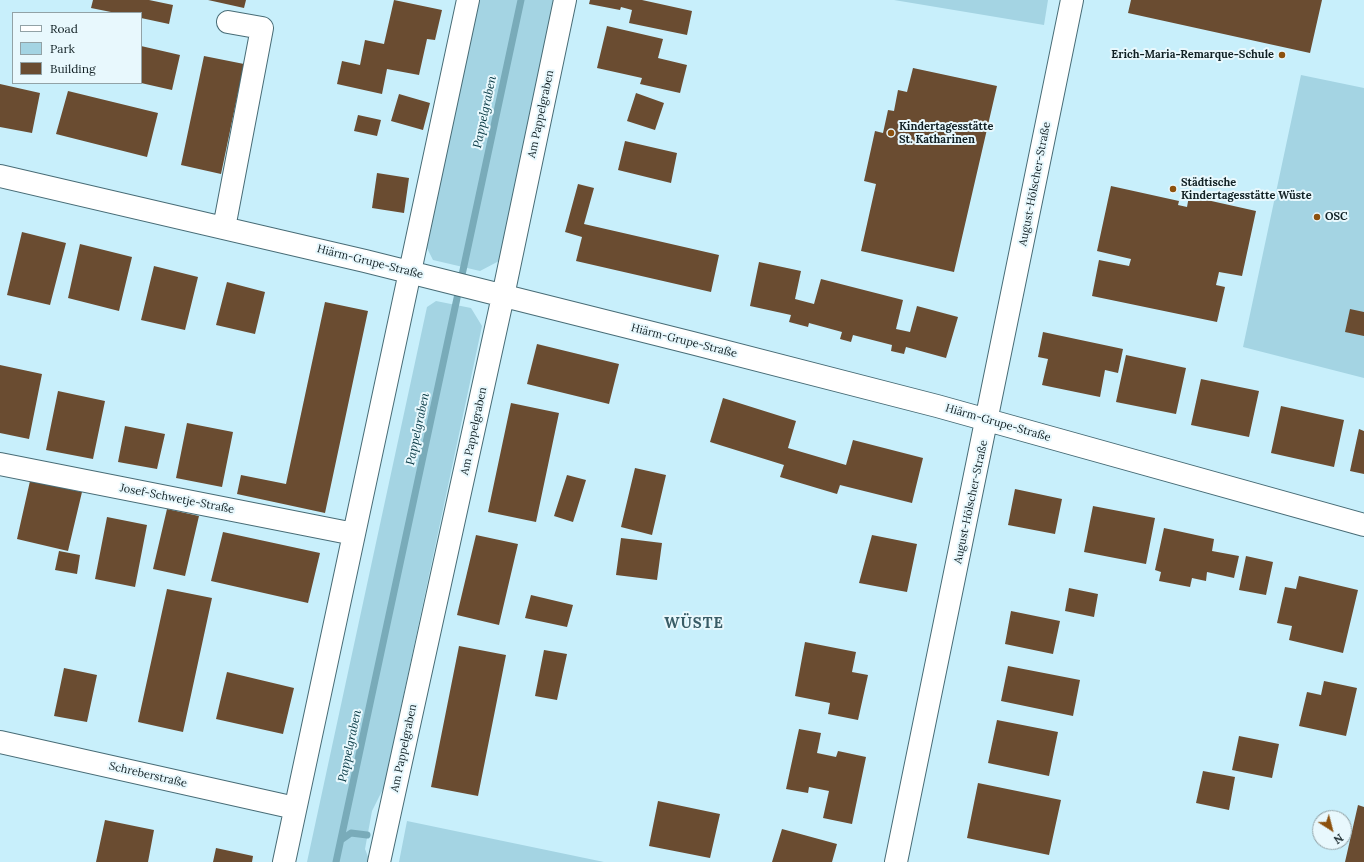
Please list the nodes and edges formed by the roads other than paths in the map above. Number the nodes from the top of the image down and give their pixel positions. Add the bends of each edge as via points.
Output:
1 (468, 0) edge
2 (566, 0) edge
3 (1072, 0) edge
4 (228, 22) dead end
5 (0, 176) edge
6 (224, 228) junction
7 (410, 272) junction
8 (495, 294) junction
9 (987, 421) junction
10 (0, 464) edge
11 (1364, 525) edge
12 (354, 534) junction
13 (0, 742) edge
14 (295, 808) junction
15 (284, 862) edge
16 (379, 862) edge
17 (896, 862) edge

1 - 7 street
2 - 8 street, Am Pappelgraben
3 - 9 street, August-Hölscher-Straße
4 - 6 street via 262,28
5 - 6 street, Hiärm-Grupe-Straße
6 - 7 street, Hiärm-Grupe-Straße
7 - 8 street, Hiärm-Grupe-Straße
7 - 12 street
8 - 9 street, Hiärm-Grupe-Straße via 883,392
8 - 16 street, Am Pappelgraben
9 - 11 street, Hiärm-Grupe-Straße
9 - 17 street, August-Hölscher-Straße
10 - 12 street, Josef-Schwetje-Straße
12 - 14 street
13 - 14 street, Schreberstraße
14 - 15 street

